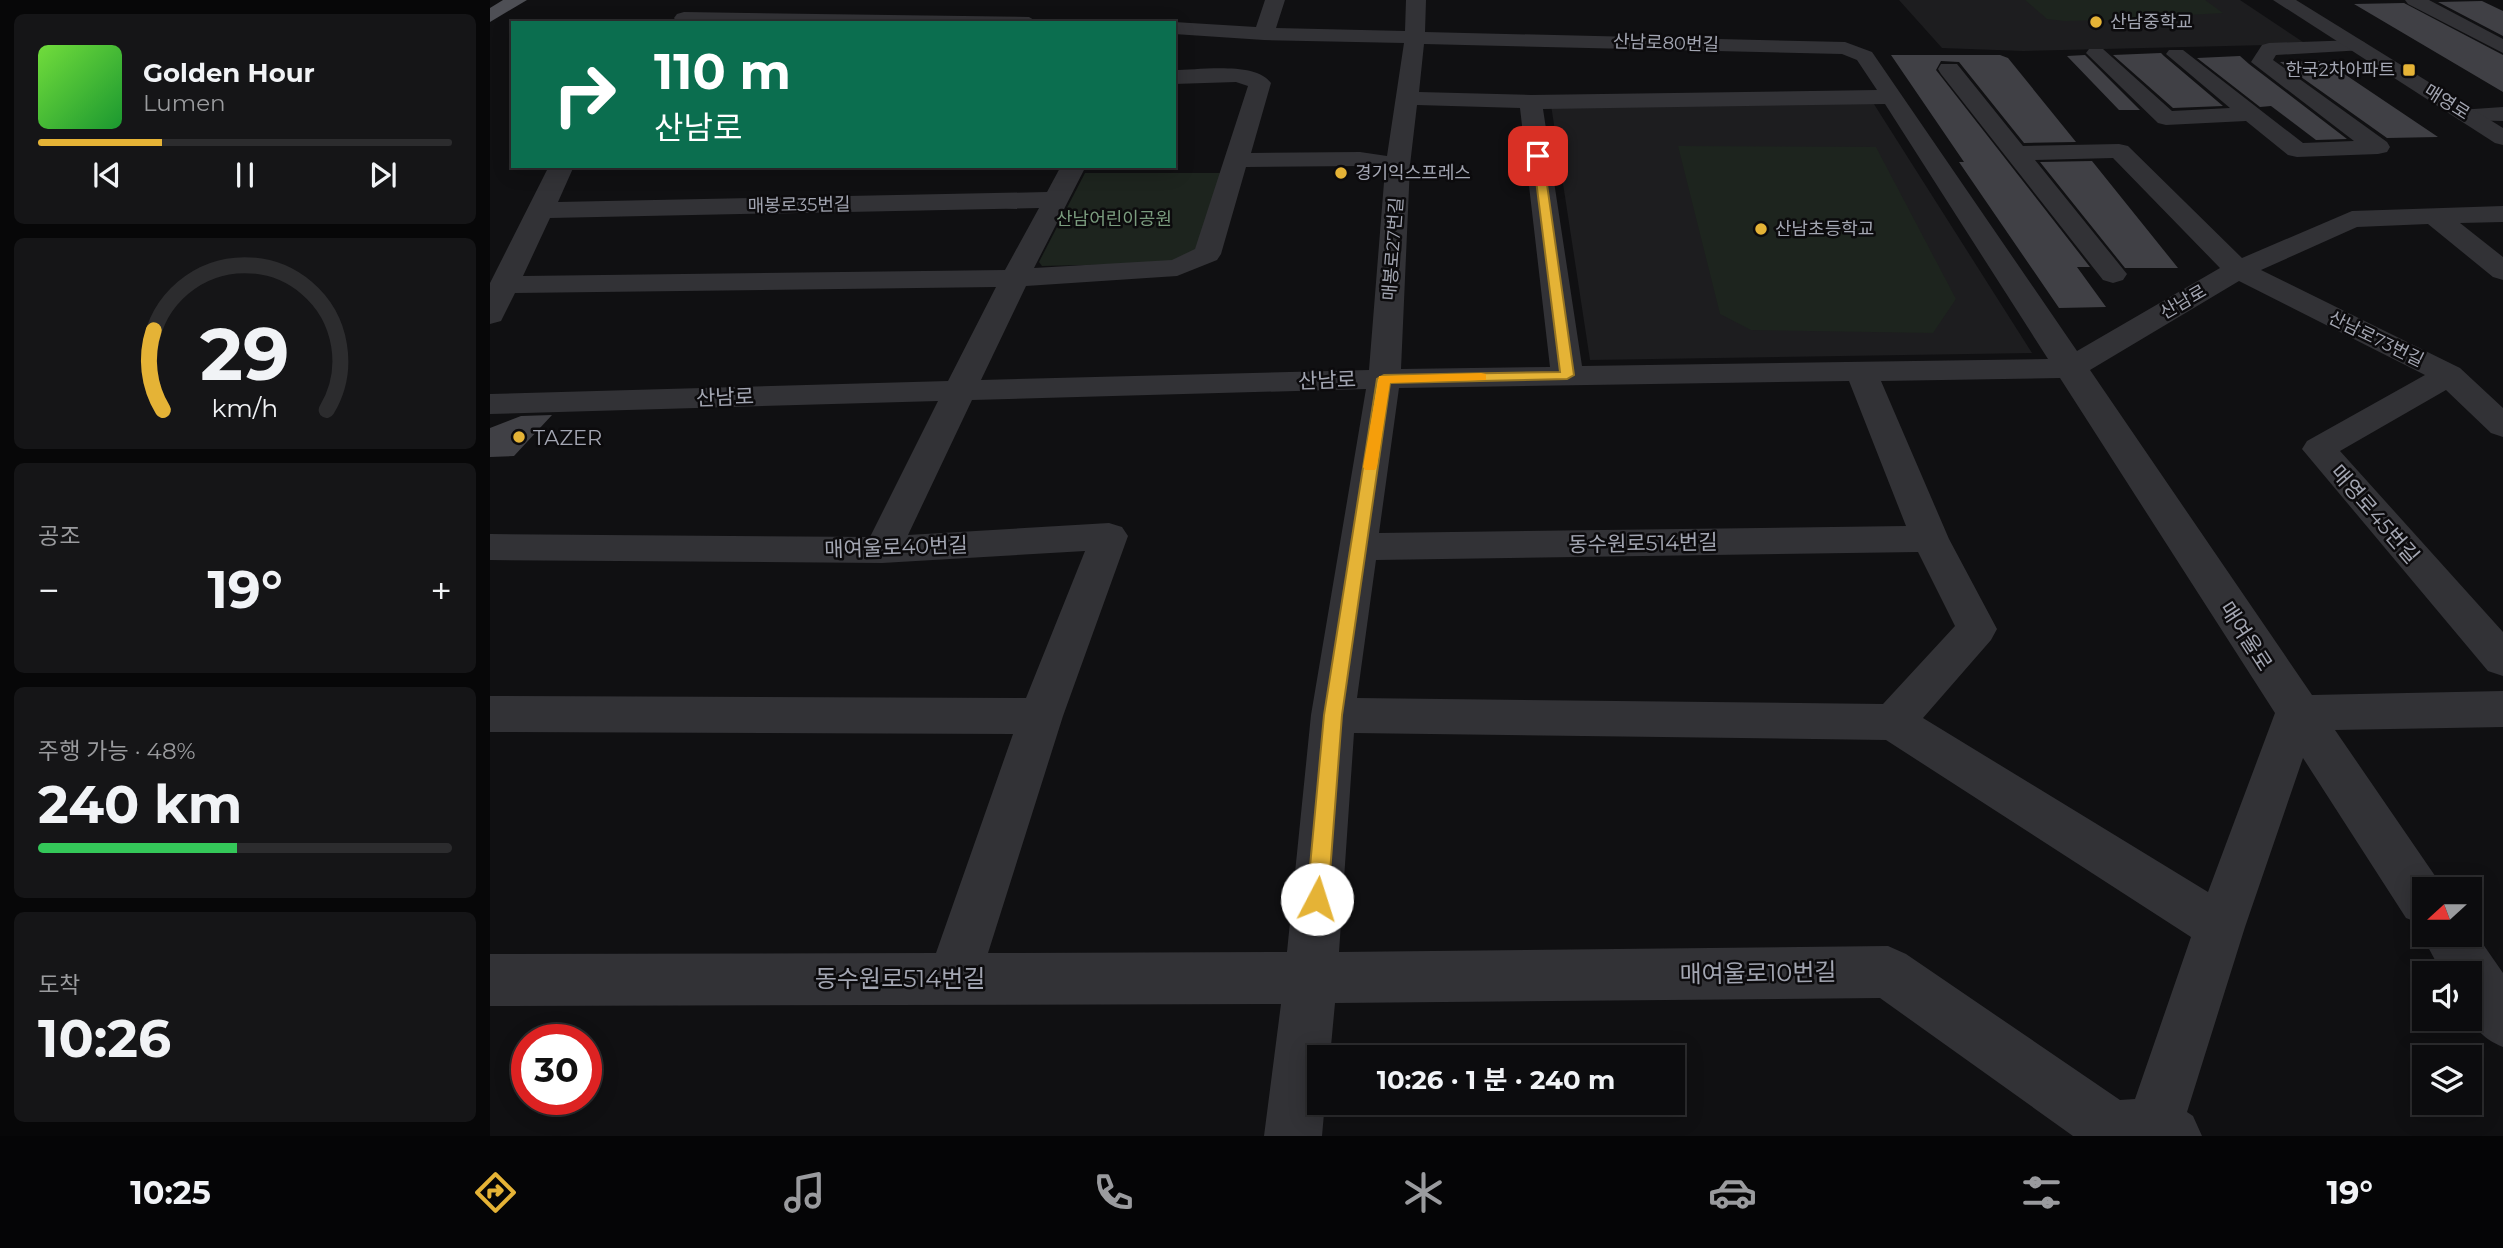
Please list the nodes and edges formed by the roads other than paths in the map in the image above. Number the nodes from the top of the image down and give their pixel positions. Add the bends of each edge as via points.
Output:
1 (517, 0) edge
2 (707, 0) edge
3 (912, 0) edge
4 (1275, 0) edge
5 (1416, 0) edge
6 (2283, 0) edge
7 (2415, 0) edge
8 (490, 16) edge
9 (897, 19) junction
10 (682, 21) edge
11 (963, 21) edge
12 (1176, 28) edge
13 (1264, 34) junction
14 (1415, 36) junction
15 (2357, 46) junction
16 (2503, 47) edge
17 (2096, 53) dead end
18 (2176, 54) dead end
19 (1949, 69) dead end
20 (1176, 77) edge
21 (1892, 97) junction
22 (1408, 98) junction
23 (1531, 102) junction
24 (2251, 114) junction
25 (2467, 114) junction
26 (2503, 114) edge
27 (2503, 138) edge
28 (2017, 153) junction
29 (1237, 160) junction
30 (1398, 165) junction
31 (561, 168) edge
32 (1072, 168) edge
33 (1057, 200) junction
34 (540, 210) junction
35 (2433, 215) junction
36 (2503, 215) edge
37 (2238, 270) junction
38 (2503, 271) edge
39 (2113, 274) dead end
40 (1015, 278) junction
41 (503, 285) junction
42 (490, 315) edge
43 (2071, 368) junction
44 (1861, 371) junction
45 (1567, 375) junction
46 (2449, 375) junction
47 (1384, 379) junction
48 (961, 390) junction
49 (490, 404) edge
50 (2503, 426) edge
51 (1930, 539) junction
52 (490, 547) edge
53 (1357, 547) junction
54 (882, 550) junction
55 (2503, 660) edge
56 (2503, 709) edge
57 (2297, 713) junction
58 (490, 714) edge
59 (1333, 715) junction
60 (1041, 716) junction
61 (1893, 722) junction
62 (2412, 884) edge
63 (2220, 926) junction
64 (2455, 947) edge
65 (954, 978) junction
66 (1311, 978) junction
67 (490, 980) edge
68 (2503, 1020) edge
69 (2160, 1132) edge
70 (1293, 1136) edge

1 - 8 main road
2 - 10 street
3 - 9 street
4 - 13 street
5 - 14 street, 매봉로27번길
6 - 15 street, 매영로
7 - 16 street
9 - 10 street
9 - 11 street
12 - 13 street
13 - 14 street
14 - 21 street, 산남로80번길 via 1845,48 1865,56
14 - 22 street, 매봉로27번길
15 - 24 street via 2269,49 2262,62 2378,147 2297,150
15 - 25 street, 매영로
17 - 24 street via 2165,118
18 - 24 street
19 - 28 street
20 - 29 street via 1239,75 1260,83
21 - 23 street
21 - 43 street, 산남로80번길
22 - 23 street
22 - 30 street, 매봉로27번길
23 - 45 street
25 - 26 street
25 - 27 street, 매영로
28 - 37 street, 산남로73번길 via 2119,151
28 - 39 street
29 - 30 street via 1360,159
29 - 40 street via 1207,254 1177,268
30 - 47 street, 매봉로27번길
31 - 34 street
32 - 33 street
33 - 34 street, 매봉로35번길
33 - 40 street
34 - 41 street
35 - 36 street, 산남로
35 - 37 street, 산남로 via 2352,219
35 - 38 street
37 - 43 street, 산남로
37 - 46 street, 산남로73번길
40 - 41 street
40 - 48 street
41 - 42 street
43 - 44 street, 산남로
43 - 57 street, 매여울로
44 - 45 street, 산남로
44 - 51 street
45 - 47 street, 산남로
46 - 50 street, 산남로73번길
46 - 55 street, 매영로45번길 via 2319,449
47 - 48 street, 산남로
47 - 53 street
48 - 49 street, 산남로
48 - 54 street
51 - 53 street, 동수원로514번길
51 - 61 street via 1977,629
52 - 54 street, 매여울로40번길
53 - 59 street
54 - 60 street, 매여울로40번길 via 1109,536
56 - 57 street
57 - 62 street, 매여울로
57 - 63 street, 매여울로10번길
58 - 60 street
59 - 61 street
59 - 66 street
60 - 65 street, 매여울로40번길
61 - 63 street
63 - 69 street, 매여울로10번길
64 - 68 street
65 - 66 street, 동수원로514번길
65 - 67 street, 동수원로514번길
66 - 69 street, 매여울로10번길 via 1888,972 2113,1130
66 - 70 street

